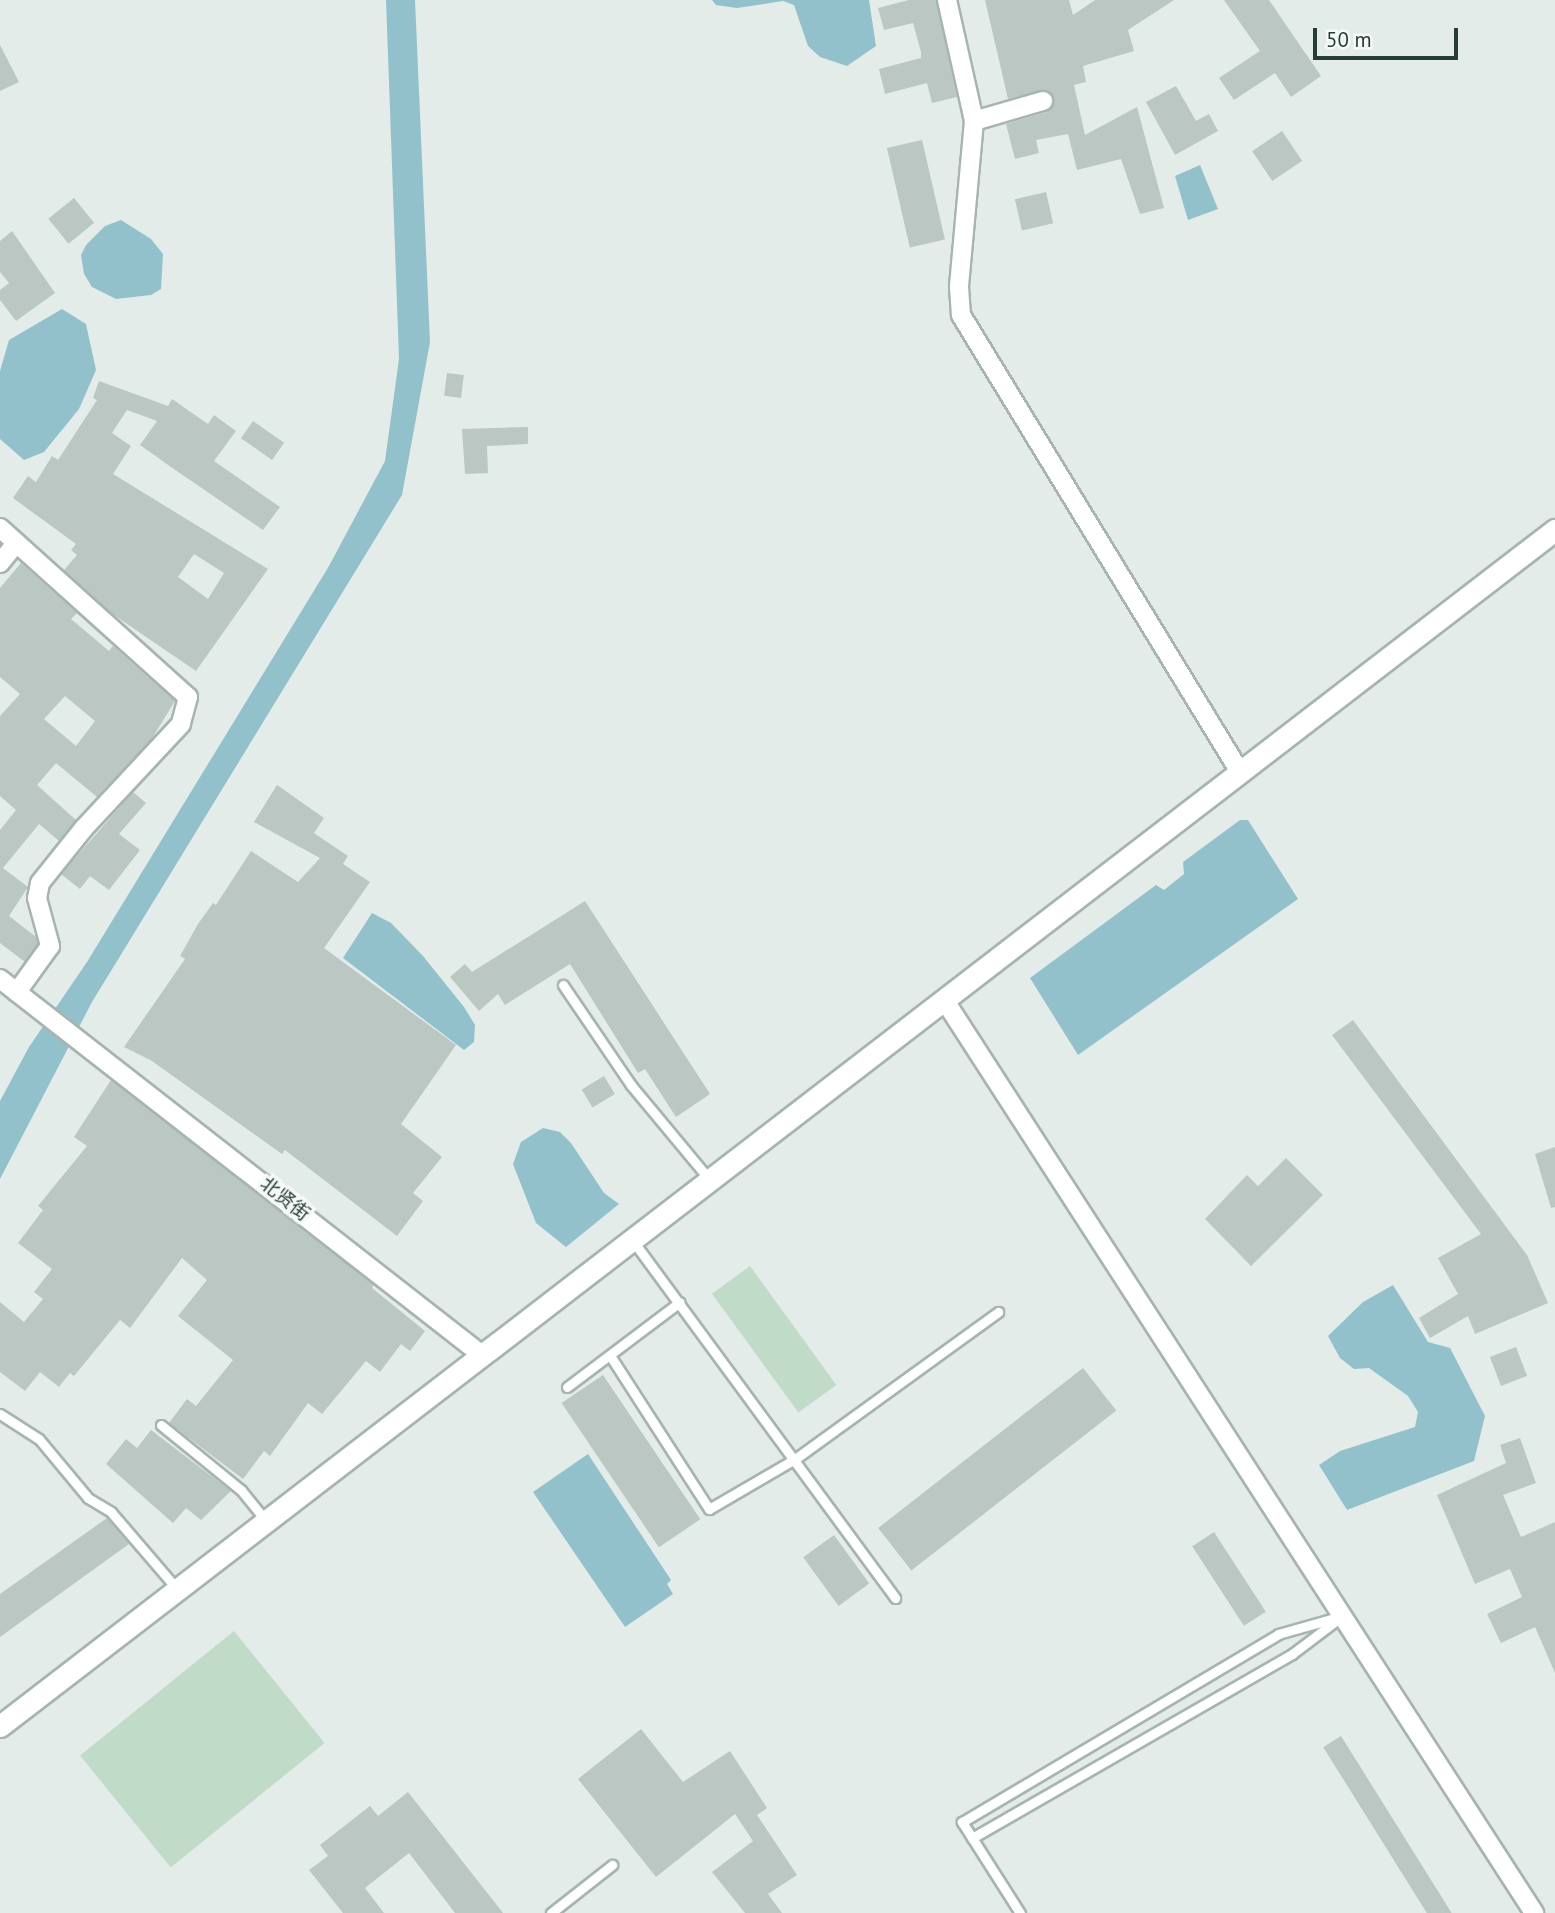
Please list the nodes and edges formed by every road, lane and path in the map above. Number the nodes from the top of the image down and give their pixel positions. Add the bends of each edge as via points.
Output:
1 (947, 0) edge
2 (1043, 101) dead end
3 (974, 121) junction
4 (0, 528) edge
5 (1555, 530) edge
6 (16, 543) junction
7 (0, 563) edge
8 (1240, 772) junction
9 (0, 979) edge
10 (563, 985) dead end
11 (17, 992) junction
12 (946, 1001) junction
13 (710, 1181) junction
14 (632, 1240) junction
15 (680, 1302) junction
16 (998, 1312) dead end
17 (482, 1355) junction
18 (611, 1357) junction
19 (567, 1387) dead end
20 (0, 1414) edge
21 (161, 1425) dead end
22 (795, 1459) junction
23 (265, 1520) junction
24 (177, 1589) junction
25 (895, 1598) dead end
26 (1342, 1616) junction
27 (0, 1727) edge
28 (972, 1839) junction
29 (612, 1866) dead end
30 (551, 1913) edge
31 (1020, 1913) edge
32 (1534, 1913) edge

1 - 3 street
2 - 3 street
3 - 8 street via 959,288 961,315
4 - 6 street
5 - 8 main road
6 - 7 street
6 - 11 street via 188,697 181,724 84,828 40,883 37,898 50,946
8 - 12 main road
9 - 11 street
10 - 13 lane via 631,1085
11 - 17 street, 北贤街
12 - 13 main road
12 - 26 street
13 - 14 main road
14 - 15 lane
14 - 17 main road
15 - 18 lane
15 - 22 lane
16 - 22 lane
17 - 23 main road
18 - 19 lane
18 - 22 lane via 709,1509
20 - 24 lane via 39,1439 88,1499 111,1512
21 - 23 lane via 241,1490
22 - 25 lane
23 - 24 main road
24 - 27 main road
26 - 28 lane via 1292,1654
26 - 28 lane via 1278,1634 962,1822
26 - 32 street
28 - 31 lane
29 - 30 lane

